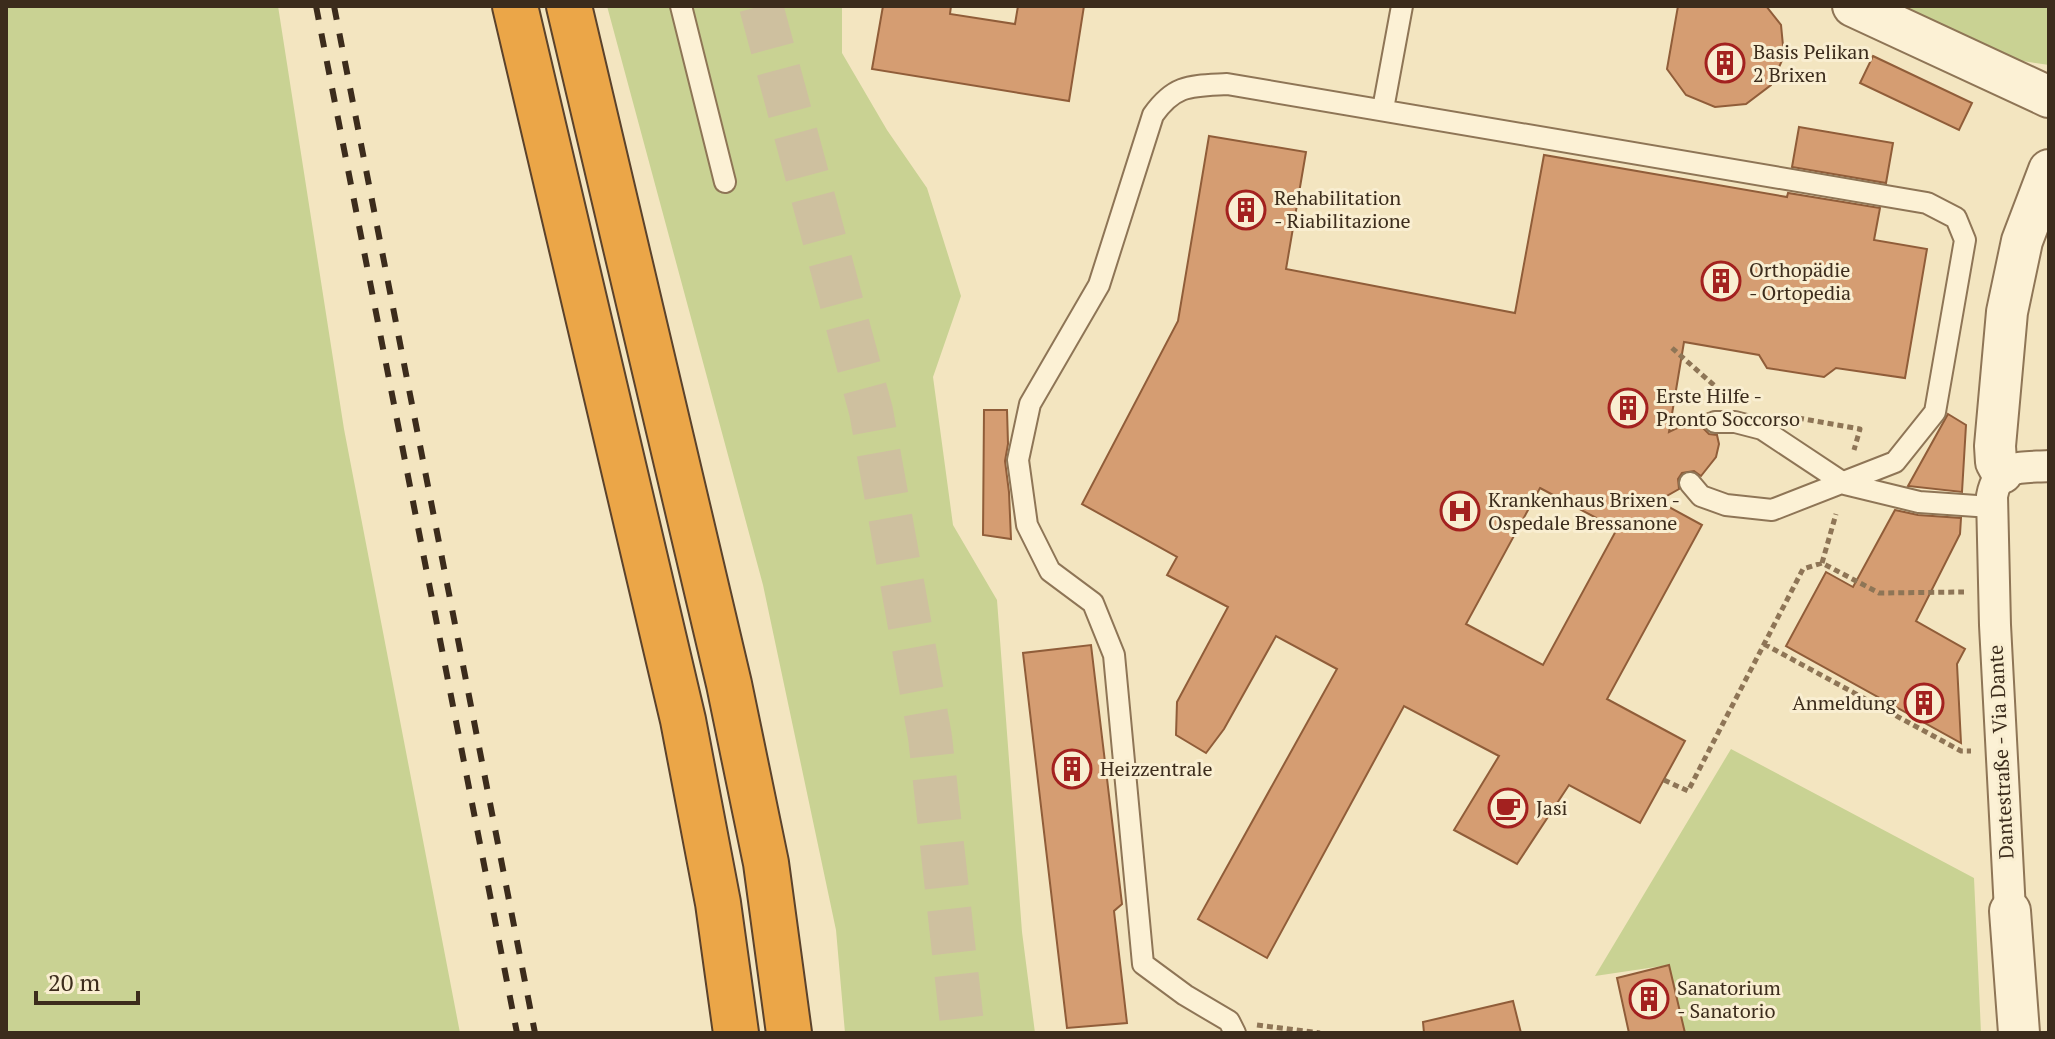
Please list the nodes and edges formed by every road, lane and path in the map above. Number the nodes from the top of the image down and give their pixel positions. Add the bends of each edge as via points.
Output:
1 (515, 6) edge
2 (569, 6) edge
3 (681, 6) edge
4 (1402, 6) edge
5 (1853, 6) edge
6 (2049, 97) edge
7 (1383, 109) junction
8 (2049, 170) edge
9 (725, 182) dead end
10 (1715, 422) dead end
11 (2049, 466) edge
12 (1690, 483) dead end
13 (1845, 484) junction
14 (1997, 490) junction
15 (1994, 591) junction
16 (1764, 644) junction
17 (2000, 750) junction
18 (1664, 780) dead end
19 (2010, 911) joint
20 (1232, 1027) edge
21 (736, 1033) edge
22 (789, 1033) edge
23 (1320, 1033) edge
24 (2019, 1033) edge

1 - 21 highway via 683,720
2 - 22 highway via 729,684 766,863
3 - 9 lane
4 - 7 lane via 1407,29
5 - 6 street
7 - 13 lane via 1927,203 1956,218 1965,240 1935,412 1895,462
7 - 20 lane via 1227,84 1190,86 1165,98 1153,115 1099,285 1030,404 1018,460 1027,525 1050,571 1093,603 1114,655 1143,964
8 - 14 street via 2022,241 2007,312 1995,446
10 - 13 lane via 1762,429
11 - 14 street via 2011,469
12 - 13 lane via 1701,496 1726,505 1772,510
13 - 14 lane via 1919,502
14 - 15 street, Dantestraße - Via Dante
15 - 16 path via 1879,593 1822,563 1803,569
15 - 17 street, Dantestraße - Via Dante
16 - 17 path via 1961,751
16 - 18 path via 1688,791
17 - 19 street, Dantestraße - Via Dante
19 - 24 street, Dantestraße - Via Dante
20 - 23 path

